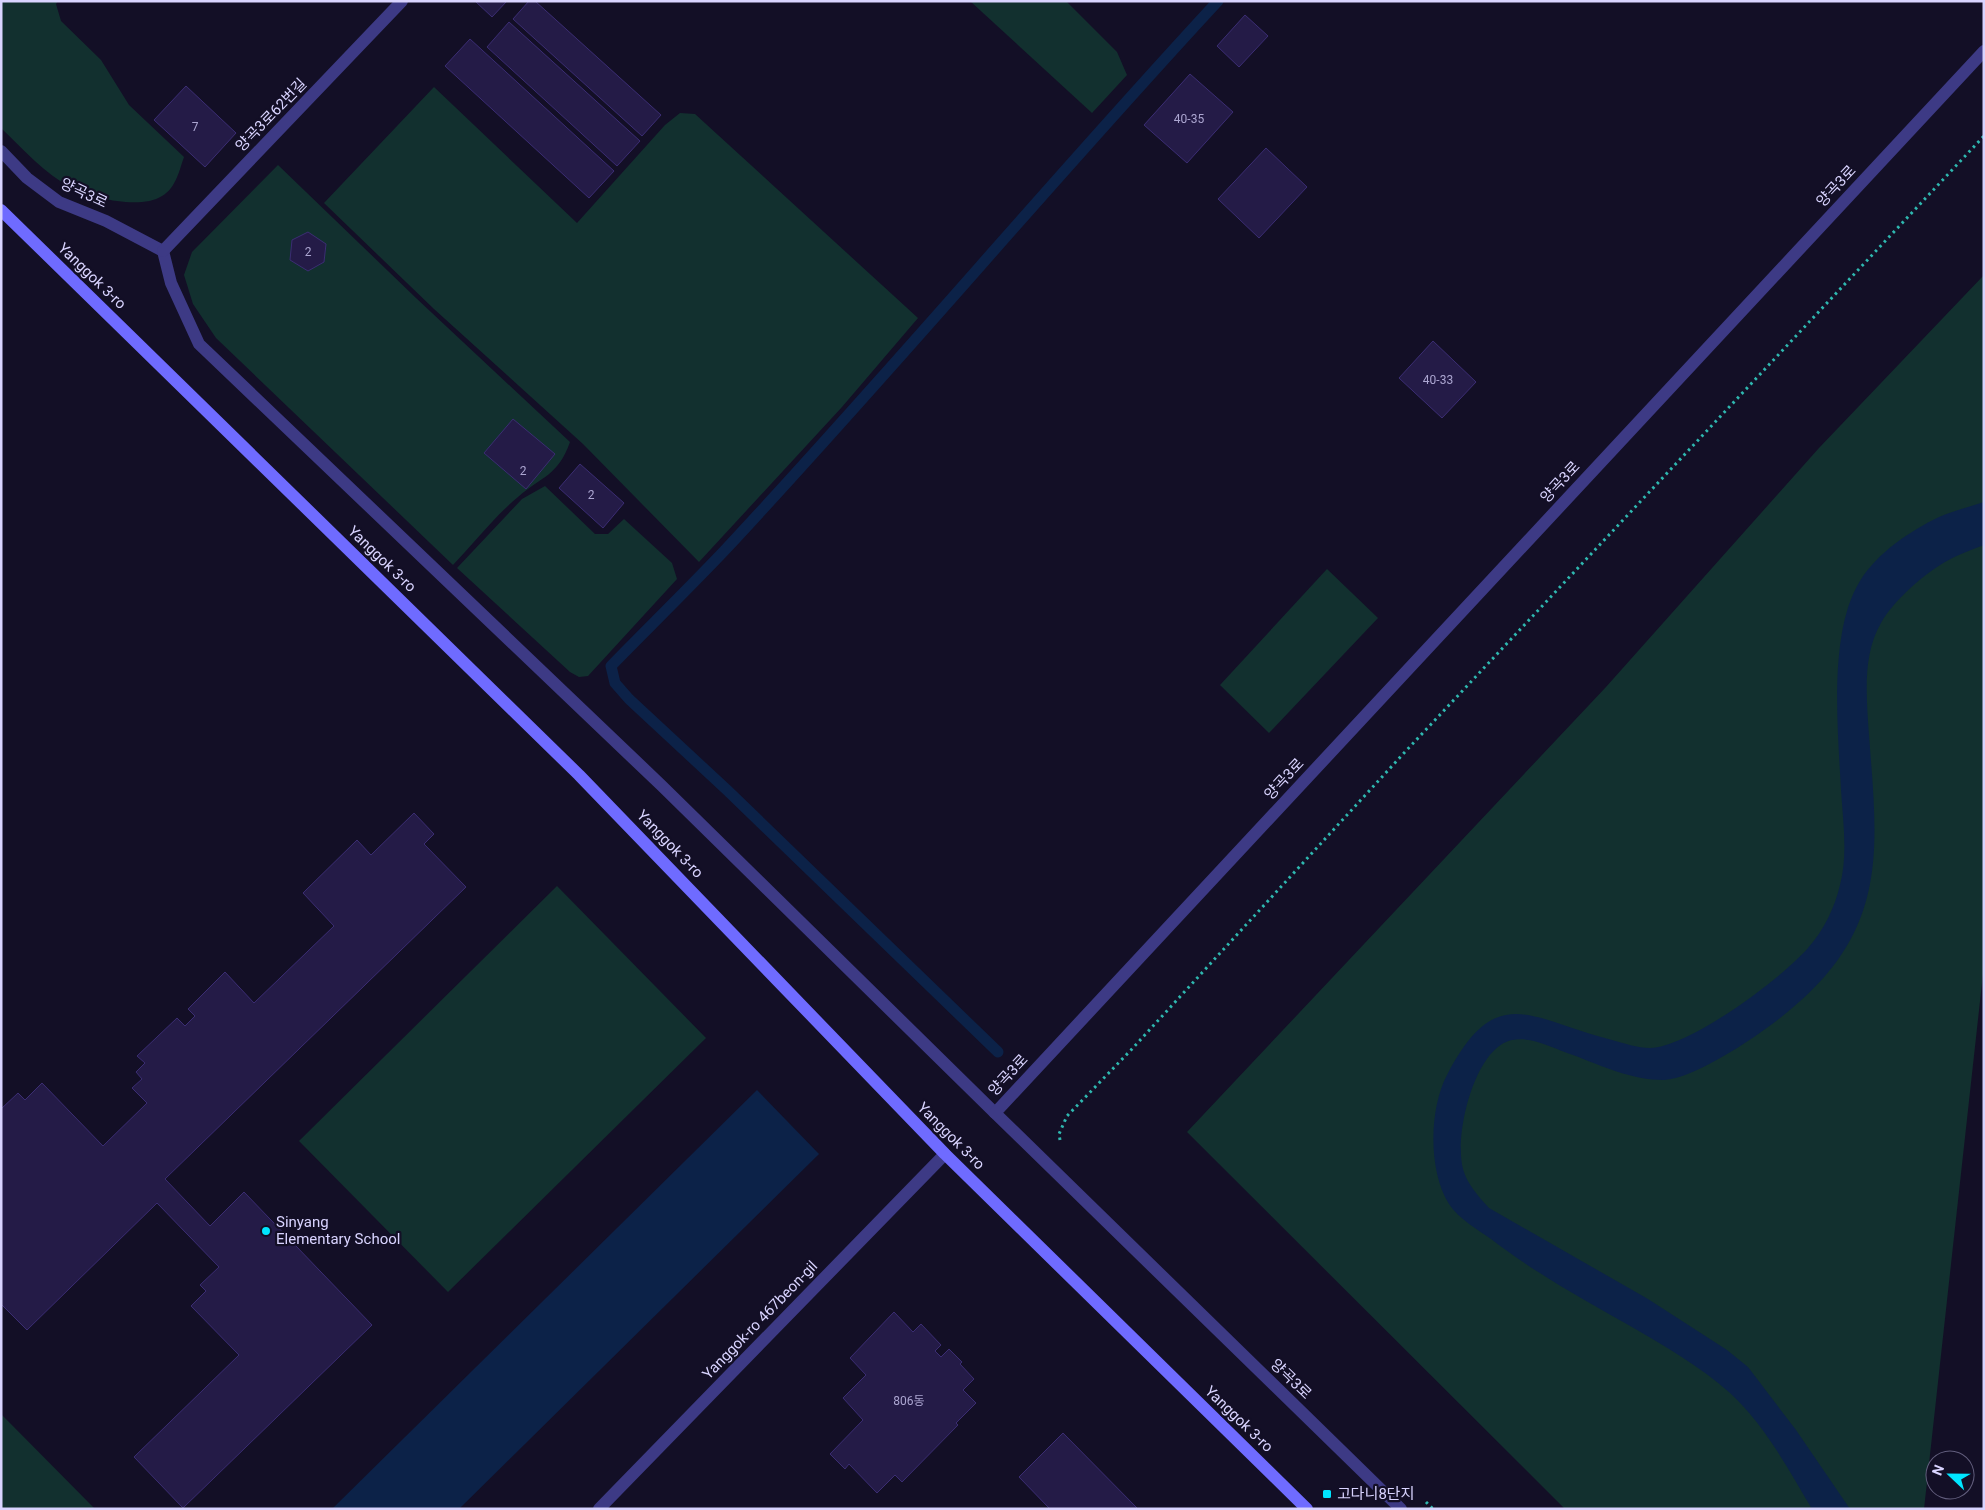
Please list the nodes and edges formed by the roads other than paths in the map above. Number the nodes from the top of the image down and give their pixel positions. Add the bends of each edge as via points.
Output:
1 (402, 1) edge
2 (1984, 51) edge
3 (1, 151) edge
4 (1, 210) edge
5 (163, 251) junction
6 (995, 1113) junction
7 (944, 1154) junction
8 (599, 1509) edge
9 (1307, 1509) edge
10 (1401, 1509) edge

1 - 5 street, 양곡3로62번길
2 - 6 street, 양곡3로
3 - 5 street, 양곡3로 via 27,178 59,202 106,221
4 - 7 street, Yanggok 3-ro via 579,775
5 - 6 street via 171,283 199,344 662,786
6 - 10 street, 양곡3로
7 - 8 street, Yanggok-ro 467beon-gil
7 - 9 street, Yanggok 3-ro

